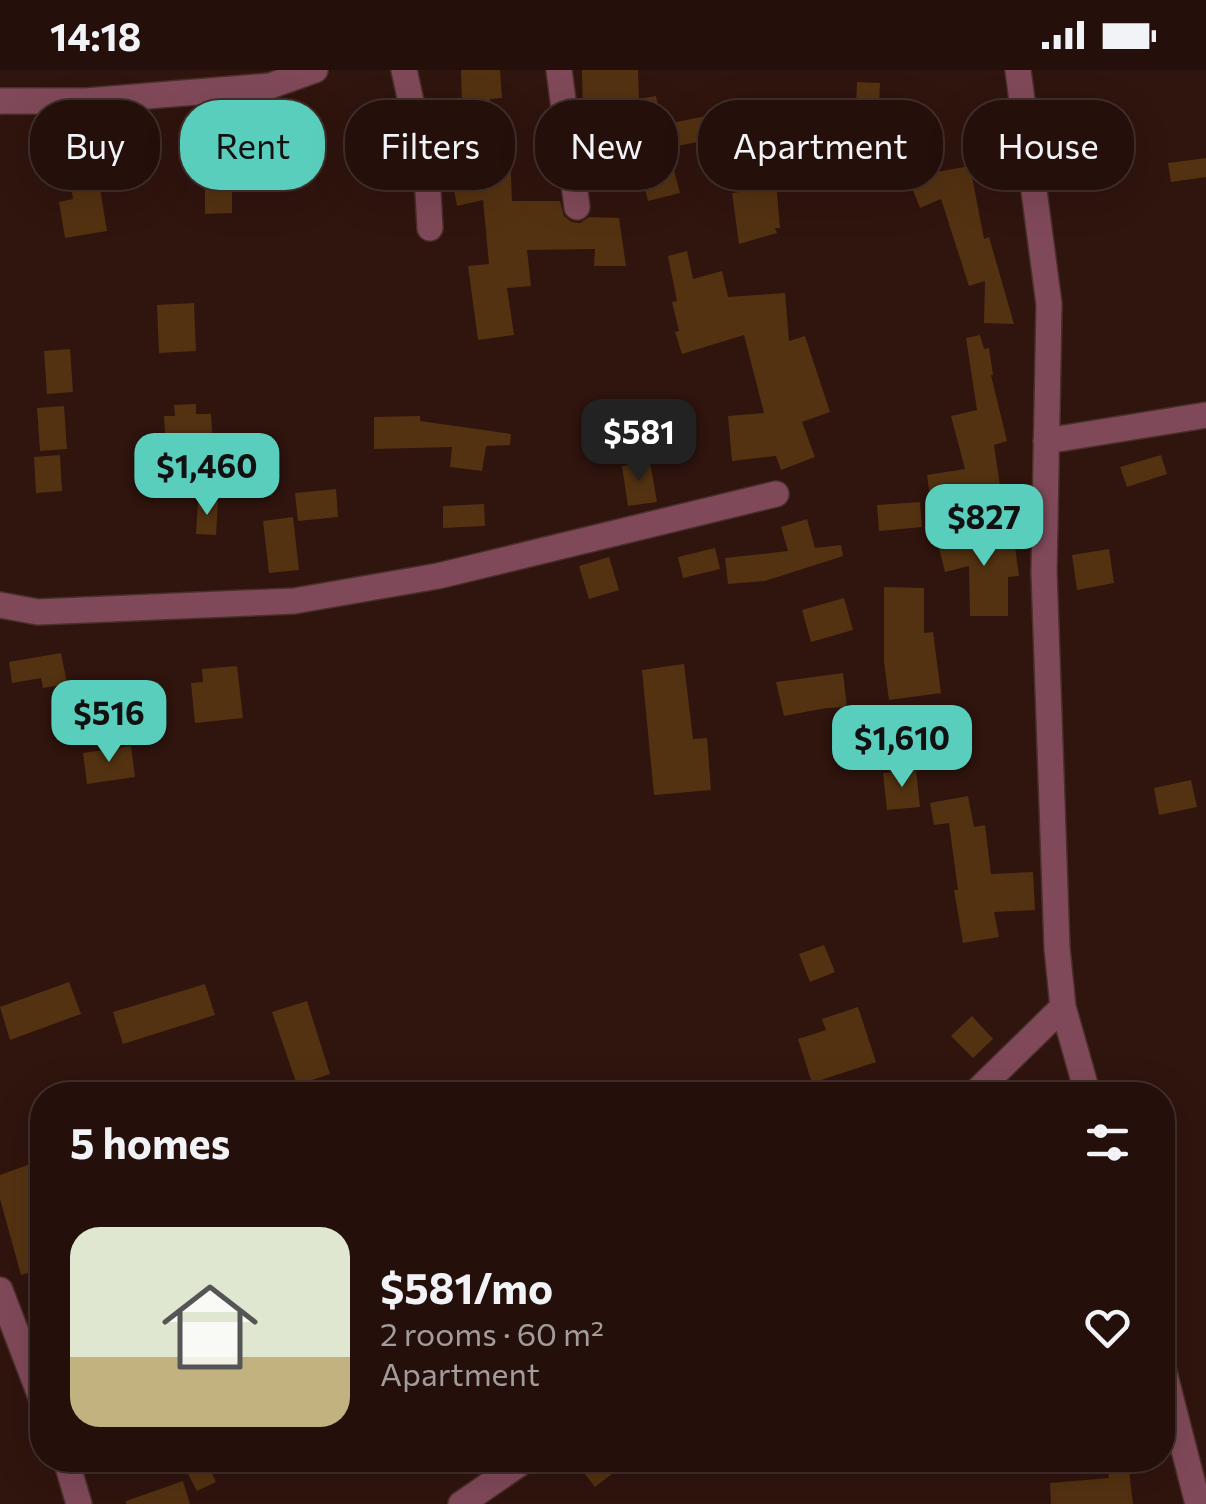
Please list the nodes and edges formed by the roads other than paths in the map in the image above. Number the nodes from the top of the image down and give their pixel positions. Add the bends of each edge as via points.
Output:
1 (315, 70) edge
2 (404, 70) edge
3 (559, 70) edge
4 (1018, 70) edge
5 (0, 101) edge
6 (577, 207) dead end
7 (430, 228) dead end
8 (1206, 415) edge
9 (1046, 441) junction
10 (776, 494) dead end
11 (0, 605) edge
12 (1063, 1007) junction
13 (986, 1082) edge
14 (1084, 1082) edge
15 (0, 1290) edge
16 (30, 1369) edge
17 (1175, 1415) edge
18 (70, 1472) edge
19 (508, 1472) edge
20 (79, 1504) edge
21 (461, 1504) edge
22 (1198, 1504) edge

1 - 5 street via 270,86
2 - 7 street via 428,174
3 - 6 street
4 - 9 street via 1049,304
8 - 9 street
9 - 12 street via 1050,789
10 - 11 street via 438,576 294,601 38,612
12 - 13 street
12 - 14 street
15 - 16 street
17 - 22 street
18 - 20 street
19 - 21 street

